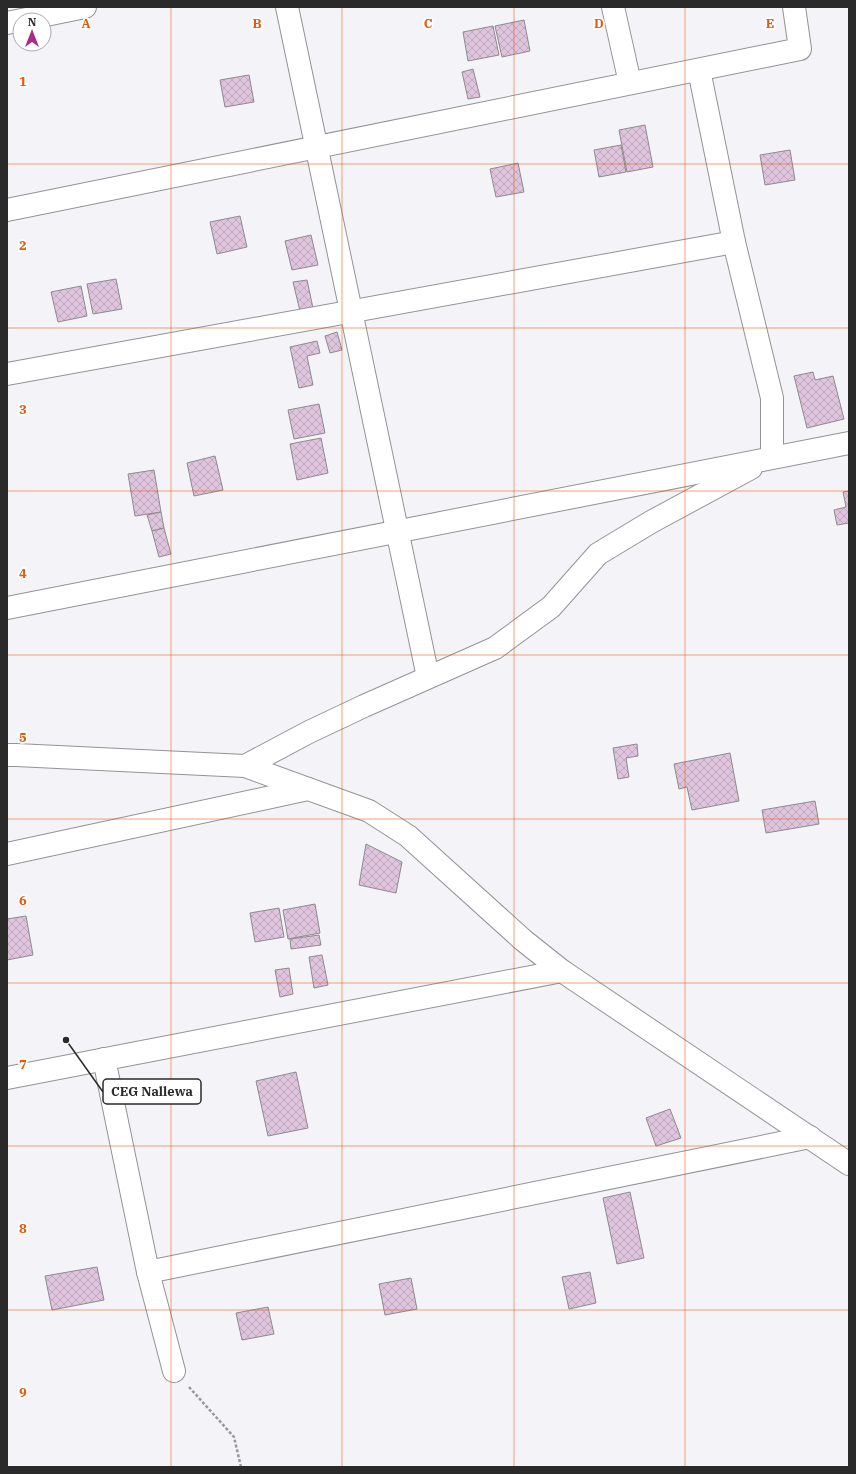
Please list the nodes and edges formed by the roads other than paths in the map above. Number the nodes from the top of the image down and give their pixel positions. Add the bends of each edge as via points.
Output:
1 (287, 7) edge
2 (613, 7) edge
3 (794, 7) edge
4 (77, 8) edge
5 (7, 22) edge
6 (699, 70) junction
7 (630, 84) junction
8 (316, 147) junction
9 (7, 210) edge
10 (734, 242) junction
11 (351, 312) junction
12 (7, 374) edge
13 (849, 443) edge
14 (772, 457) junction
15 (397, 531) junction
16 (7, 608) edge
17 (428, 677) junction
18 (7, 755) edge
19 (245, 766) junction
20 (308, 789) junction
21 (7, 854) edge
22 (562, 971) junction
23 (104, 1060) junction
24 (7, 1078) edge
25 (810, 1137) junction
26 (849, 1164) edge
27 (148, 1272) junction
28 (174, 1371) road end

1 - 8 street
2 - 7 street
3 - 6 street via 800,49
4 - 5 street
6 - 7 street
6 - 10 street
7 - 8 street
8 - 9 street
8 - 11 street
10 - 11 street
10 - 14 street via 772,398
11 - 12 street
11 - 15 street
13 - 14 street
14 - 15 street
14 - 17 street via 651,522 598,554 551,607 495,648
15 - 16 street
15 - 17 street
17 - 19 street via 323,725
18 - 19 street
19 - 20 street
20 - 21 street
20 - 22 street via 369,811 408,836 523,940
22 - 23 street
22 - 25 street
23 - 24 street
23 - 27 street
25 - 26 street
25 - 27 street
27 - 28 street

